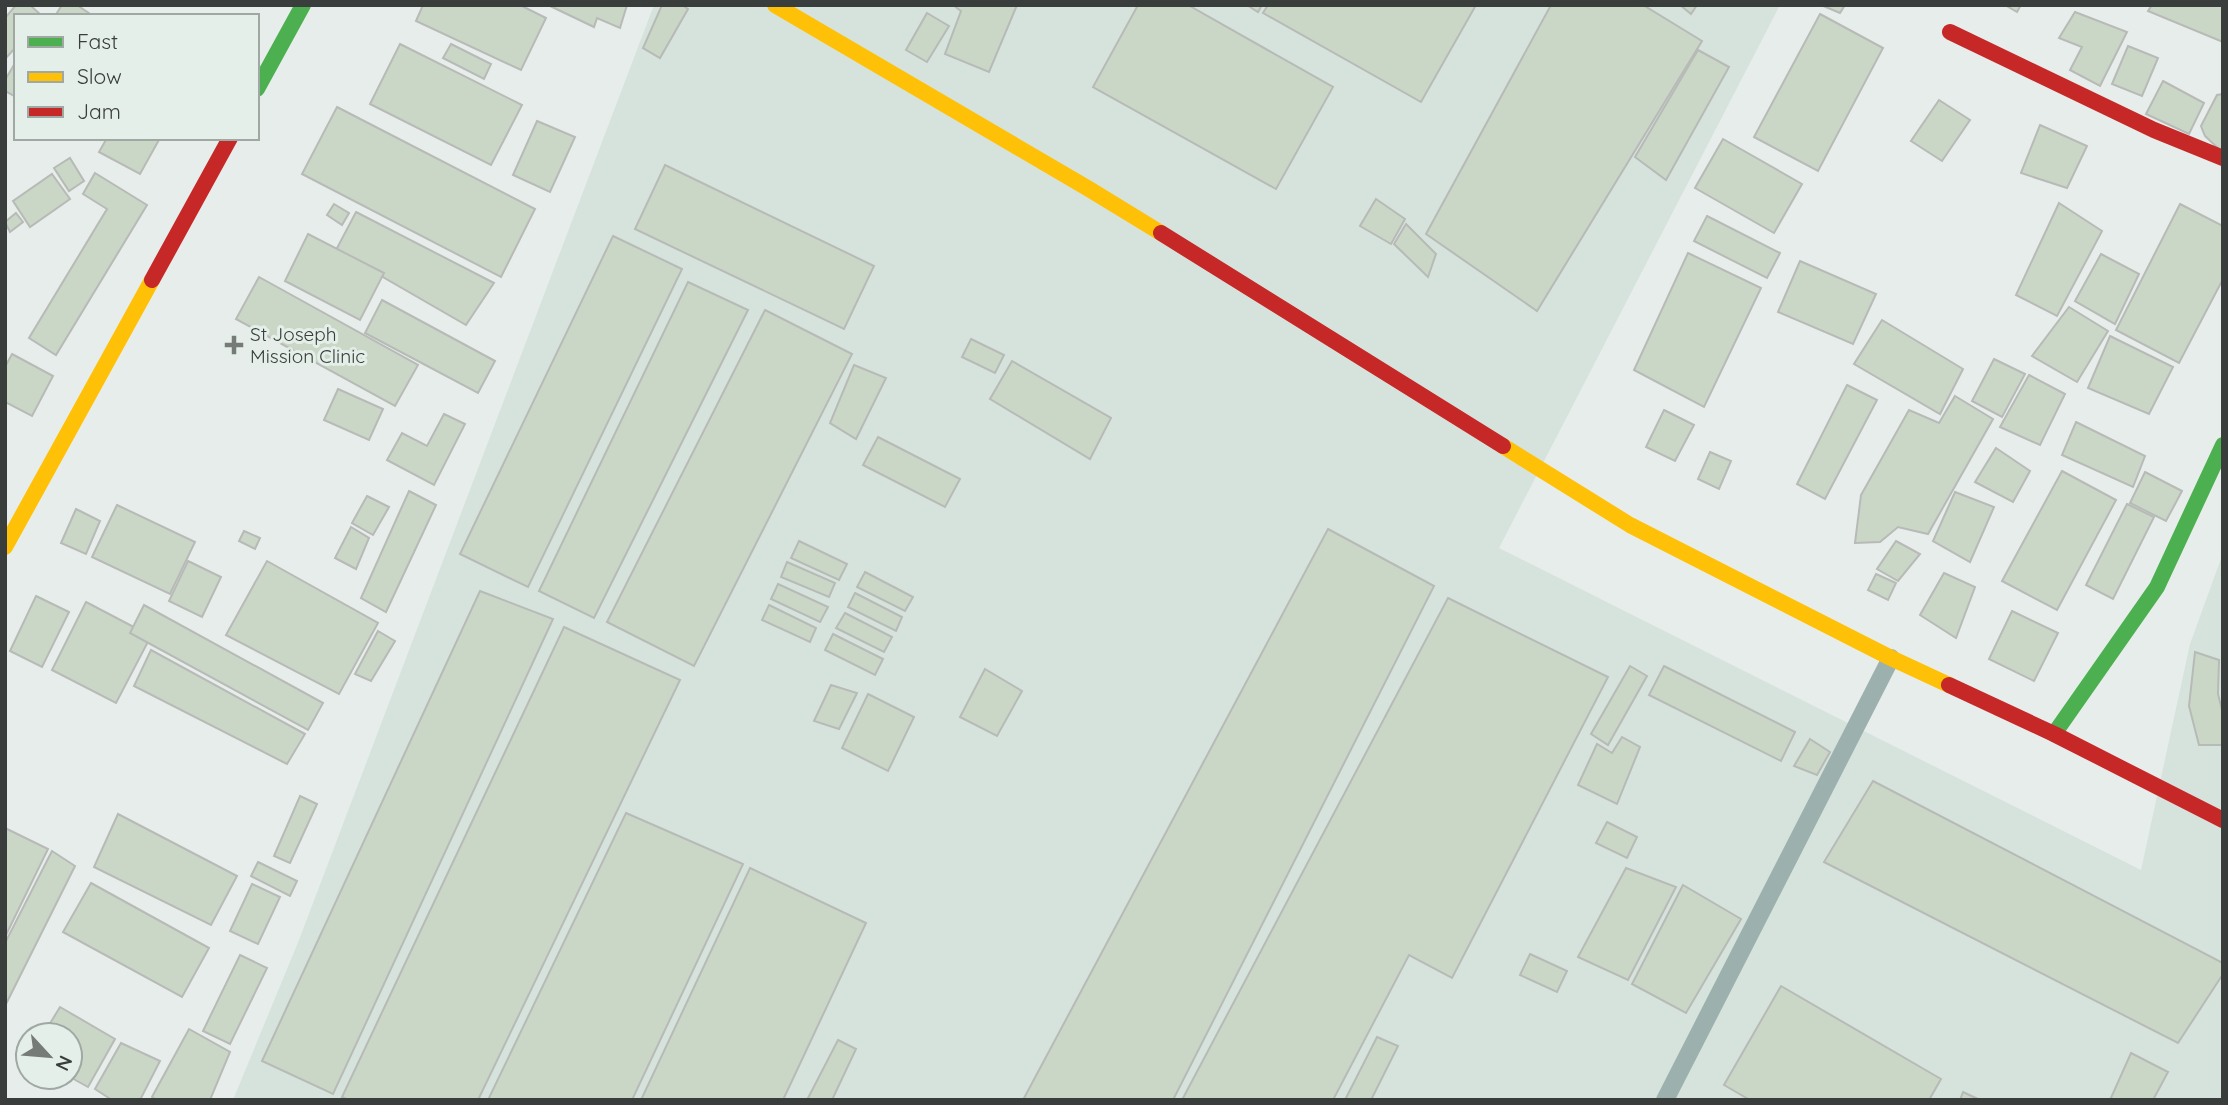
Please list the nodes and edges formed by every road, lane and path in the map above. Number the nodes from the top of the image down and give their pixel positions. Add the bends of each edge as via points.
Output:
1 (303, 5) edge
2 (775, 5) edge
3 (1950, 32) dead end
4 (259, 85) edge
5 (229, 140) edge
6 (2223, 158) edge
7 (2223, 445) edge
8 (5, 547) edge
9 (1891, 658) junction
10 (2054, 734) junction
11 (2223, 820) edge
12 (1665, 1100) edge

1 - 4 main road
2 - 9 main road via 1089,189 1630,525
3 - 6 main road
5 - 8 main road
7 - 10 main road via 2157,587
9 - 10 main road
9 - 12 lane
10 - 11 main road

